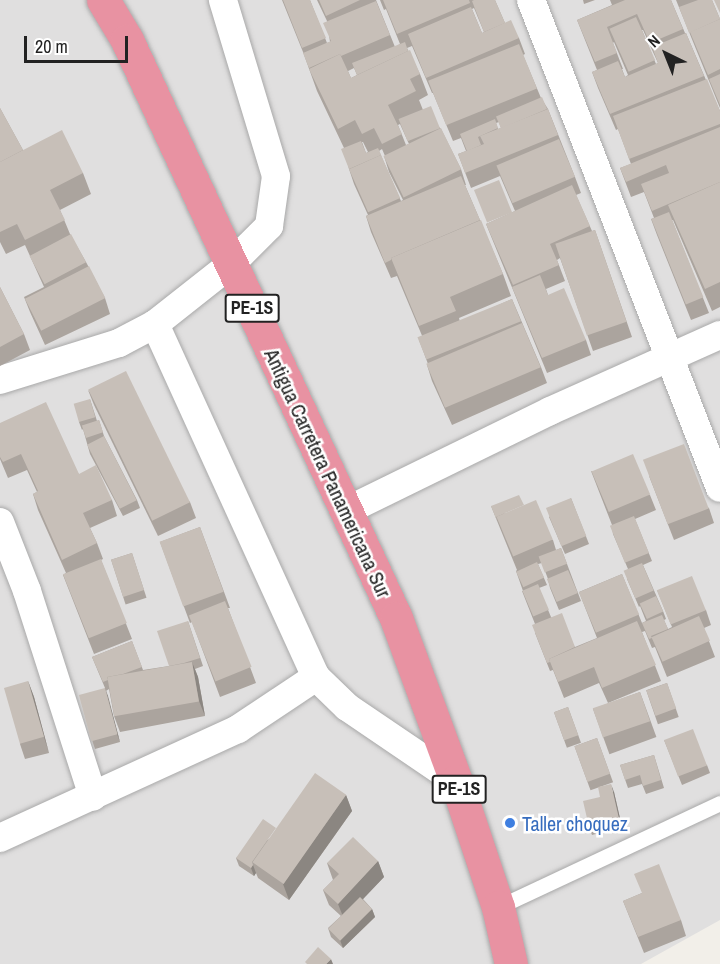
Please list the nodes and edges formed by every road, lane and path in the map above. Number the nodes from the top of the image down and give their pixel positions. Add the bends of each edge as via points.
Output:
1 (103, 0) edge
2 (223, 0) edge
3 (531, 0) edge
4 (231, 264) junction
5 (155, 324) junction
6 (720, 335) edge
7 (671, 356) junction
8 (0, 380) edge
9 (720, 488) edge
10 (346, 511) junction
11 (0, 522) edge
12 (316, 677) junction
13 (456, 782) junction
14 (93, 797) junction
15 (720, 803) edge
16 (0, 838) edge
17 (498, 907) junction
18 (511, 964) edge

1 - 4 highway, Antigua Carretera Panamericana Sur / PE-1S via 127,40
2 - 4 street via 276,176 269,226
3 - 7 street
4 - 5 street
4 - 10 highway, Antigua Carretera Panamericana Sur / PE-1S
5 - 8 street via 119,343
5 - 12 street
6 - 7 street
7 - 9 street
7 - 10 street
10 - 13 highway, Antigua Carretera Panamericana Sur / PE-1S via 396,618
11 - 14 street via 27,591
12 - 13 street via 347,707
12 - 14 street via 238,729
13 - 17 highway, Antigua Carretera Panamericana Sur / PE-1S
14 - 16 street
15 - 17 lane
17 - 18 highway, Antigua Carretera Panamericana Sur / PE-1S

